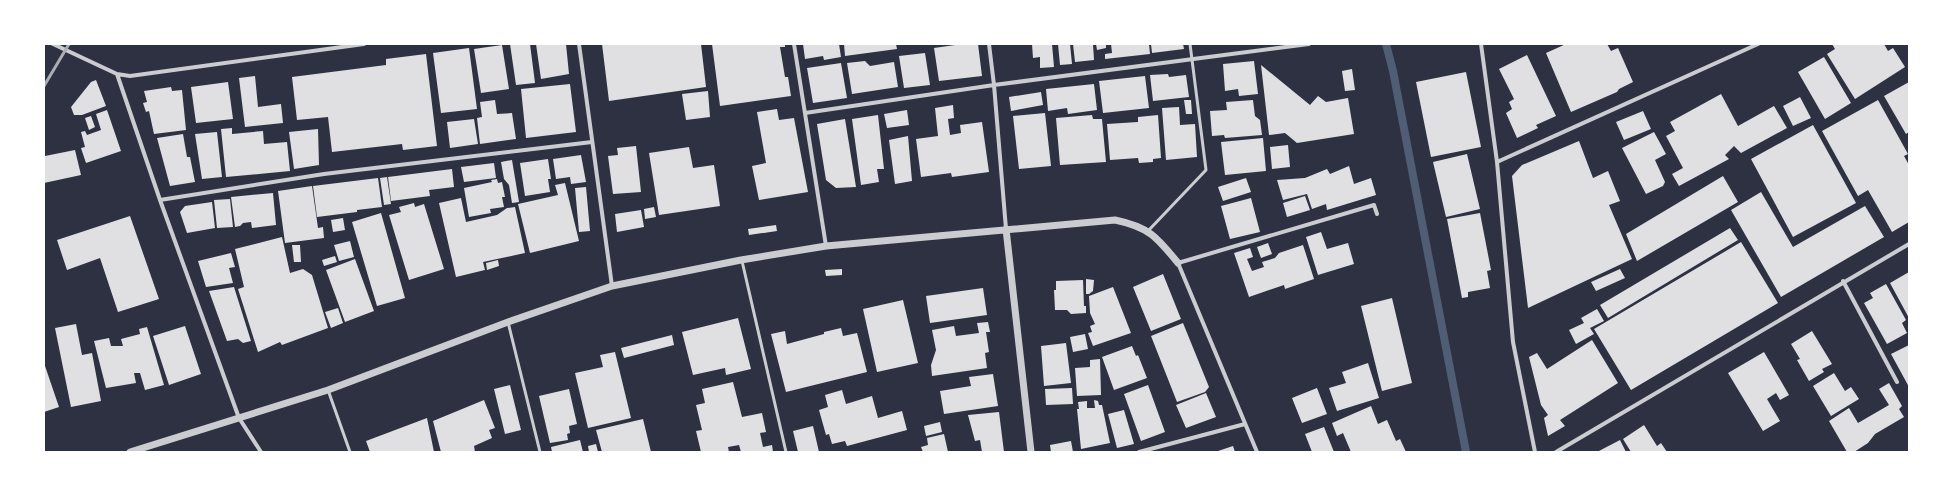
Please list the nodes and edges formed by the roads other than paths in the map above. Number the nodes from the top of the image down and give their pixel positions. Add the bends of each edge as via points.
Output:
1 (53, 44) edge
2 (364, 44) edge
3 (579, 44) edge
4 (794, 44) edge
5 (989, 44) edge
6 (1190, 44) edge
7 (1309, 44) edge
8 (1481, 44) edge
9 (1758, 44) edge
10 (1192, 59) junction
11 (117, 74) junction
12 (994, 86) junction
13 (805, 113) junction
14 (592, 142) junction
15 (1497, 162) junction
16 (160, 200) junction
17 (1377, 214) dead end
18 (1006, 229) junction
19 (1148, 231) junction
20 (1909, 244) edge
21 (826, 246) junction
22 (741, 260) junction
23 (1178, 263) junction
24 (1843, 281) junction
25 (612, 286) junction
26 (508, 322) junction
27 (1897, 382) dead end
28 (328, 390) junction
29 (239, 418) junction
30 (1245, 424) junction
31 (130, 452) edge
32 (261, 452) edge
33 (350, 452) edge
34 (540, 452) edge
35 (786, 452) edge
36 (1031, 452) edge
37 (1138, 452) edge
38 (1257, 452) edge
39 (1535, 452) edge
40 (1556, 452) edge

1 - 11 street
2 - 11 street via 130,76
3 - 14 street
4 - 13 street
5 - 12 street
6 - 10 lane
7 - 10 street
8 - 15 street
9 - 15 street
10 - 12 street
10 - 19 lane via 1206,170
11 - 16 street
12 - 13 street
12 - 18 street
13 - 21 street
14 - 16 street via 324,174
14 - 25 street
15 - 39 street via 1513,342
16 - 29 street
17 - 23 street via 1374,205
18 - 19 street via 1115,220 1135,224
18 - 21 street
18 - 36 street
19 - 23 street via 1163,244
20 - 24 street
21 - 22 street
22 - 25 street
22 - 35 lane
23 - 30 street
24 - 27 street
24 - 40 street
25 - 26 street
26 - 28 street
26 - 34 lane
28 - 29 street
28 - 33 lane
29 - 31 street
29 - 32 street
30 - 37 street
30 - 38 street

